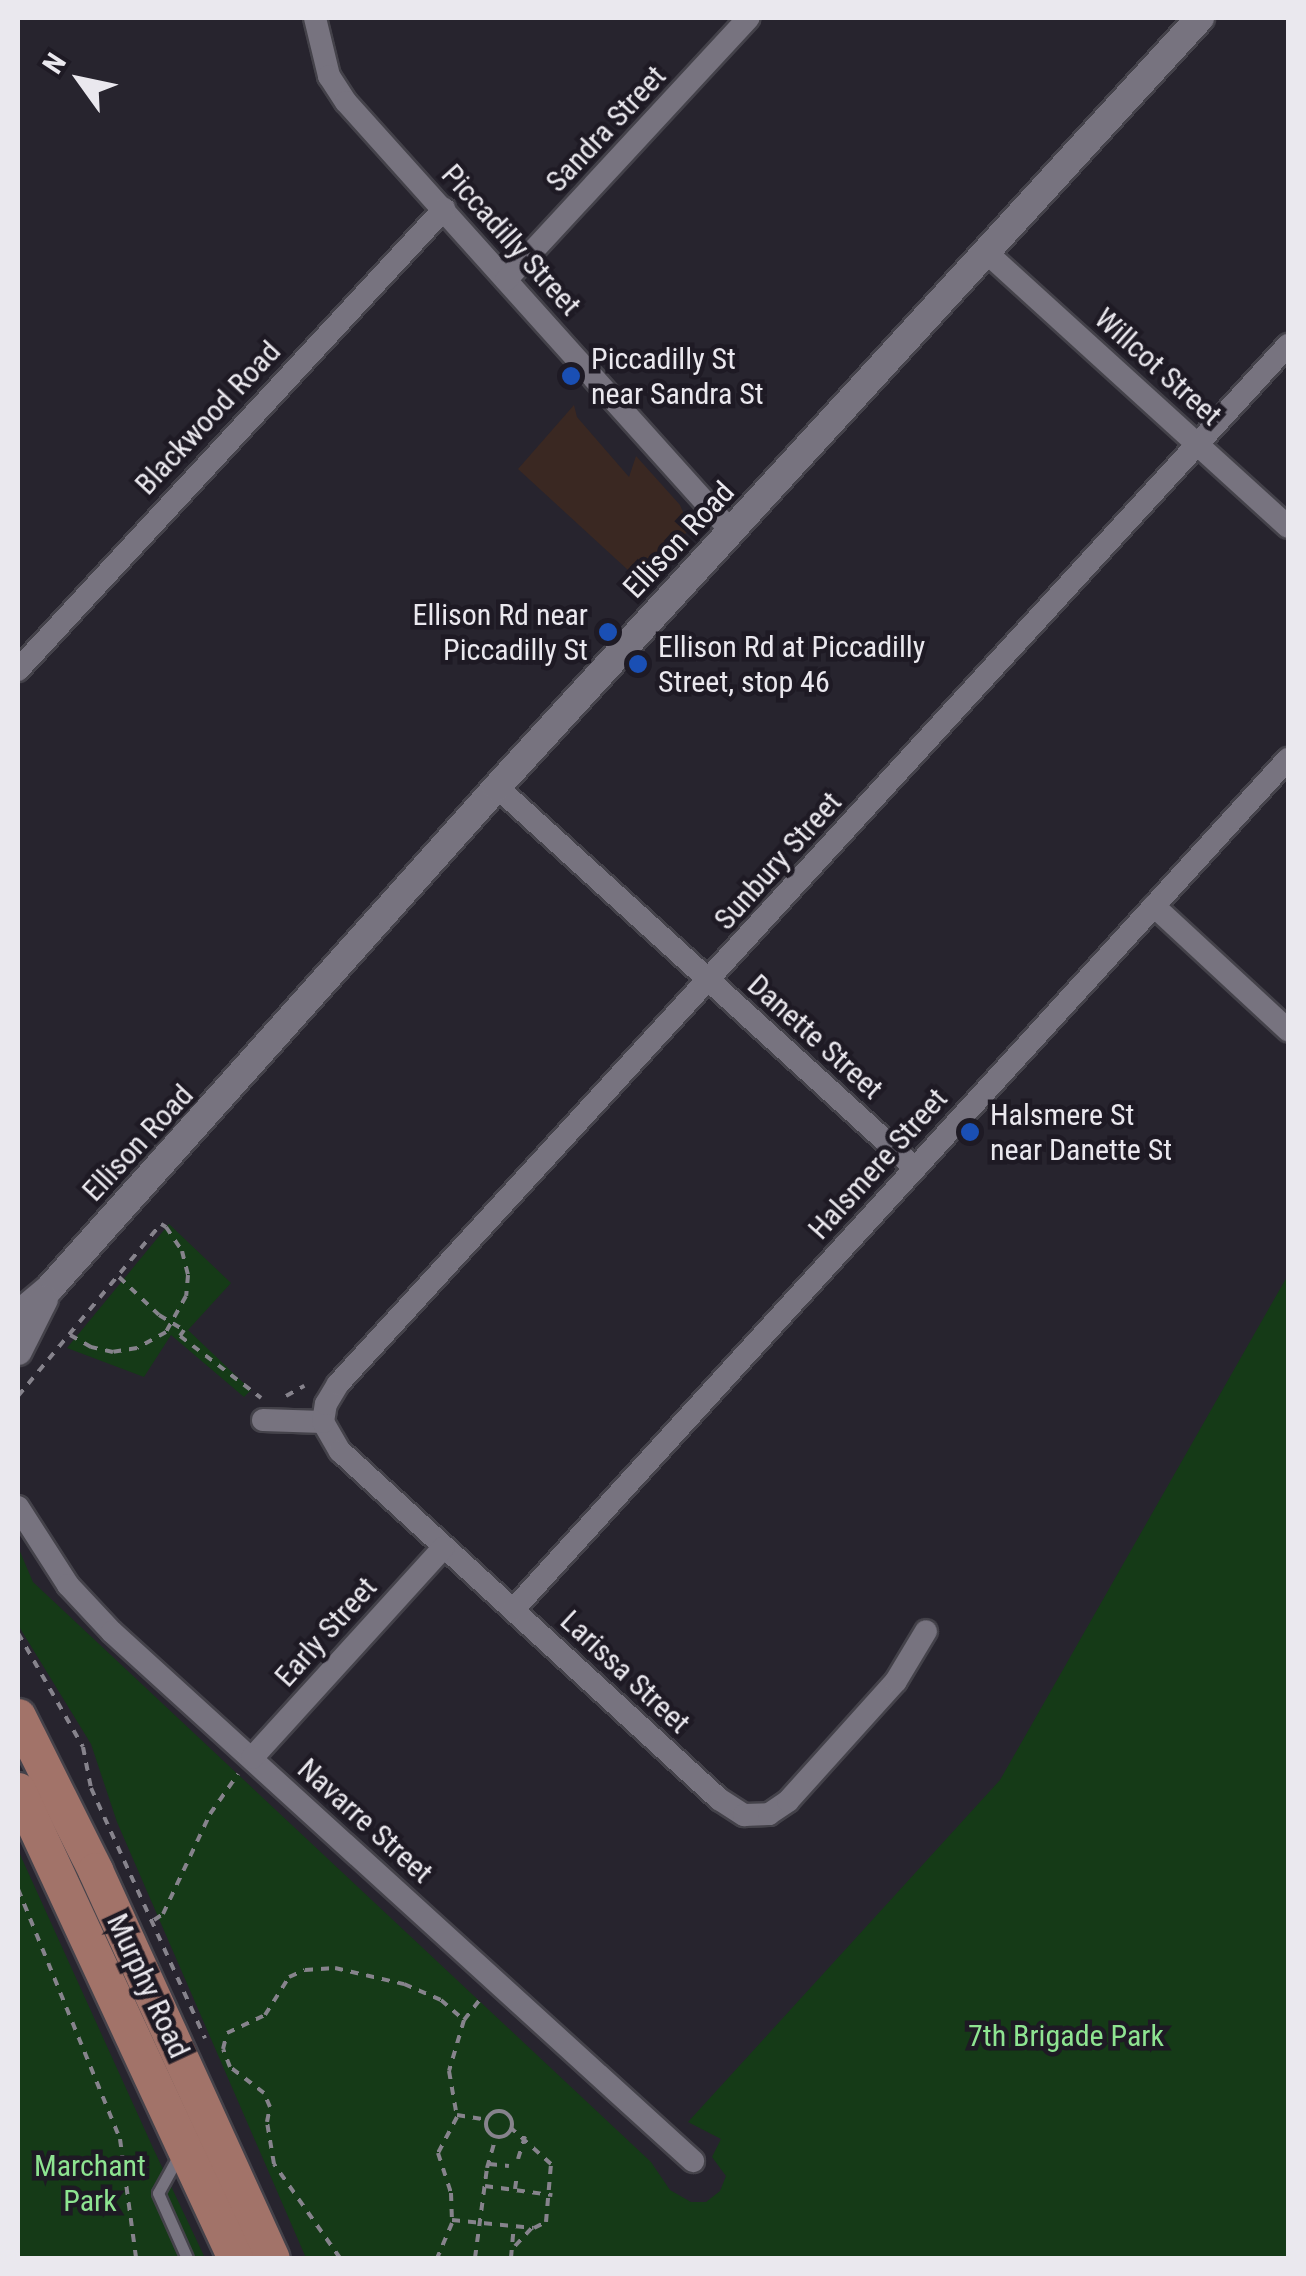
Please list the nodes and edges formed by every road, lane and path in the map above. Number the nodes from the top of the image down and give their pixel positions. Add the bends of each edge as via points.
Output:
1 (315, 18) edge
2 (749, 18) edge
3 (1200, 18) edge
4 (444, 208) junction
5 (986, 252) junction
6 (506, 280) junction
7 (1288, 345) edge
8 (1198, 445) junction
9 (1288, 527) edge
10 (732, 532) junction
11 (18, 670) edge
12 (1288, 759) edge
13 (497, 787) junction
14 (1154, 906) junction
15 (708, 981) junction
16 (1288, 1030) edge
17 (915, 1168) junction
18 (119, 1277) junction
19 (49, 1289) junction
20 (18, 1315) edge
21 (174, 1323) junction
22 (70, 1335) junction
23 (18, 1350) edge
24 (304, 1386) dead end
25 (18, 1396) edge
26 (263, 1420) dead end
27 (323, 1422) junction
28 (18, 1507) edge
29 (444, 1547) junction
30 (513, 1610) junction
31 (926, 1631) dead end
32 (18, 1632) edge
33 (18, 1716) edge
34 (252, 1758) junction
35 (18, 1790) edge
36 (18, 1889) edge
37 (154, 1920) junction
38 (486, 1993) dead end
39 (464, 2020) junction
40 (208, 2045) dead end
41 (458, 2115) junction
42 (487, 2120) junction
43 (511, 2128) junction
44 (496, 2136) junction
45 (525, 2136) junction
46 (185, 2148) junction
47 (518, 2160) dead end
48 (693, 2161) dead end
49 (488, 2164) junction
50 (509, 2166) dead end
51 (517, 2174) dead end
52 (485, 2186) junction
53 (516, 2189) junction
54 (552, 2195) junction
55 (452, 2220) junction
56 (481, 2222) junction
57 (514, 2226) junction
58 (532, 2228) junction
59 (513, 2250) junction
60 (136, 2258) edge
61 (187, 2258) edge
62 (235, 2258) edge
63 (272, 2258) edge
64 (340, 2258) edge
65 (437, 2258) edge
66 (475, 2258) edge
67 (511, 2258) edge

1 - 4 street, Piccadilly Street via 335,88
2 - 6 street, Sandra Street
3 - 5 street, Ellison Road
4 - 6 street, Piccadilly Street
4 - 11 street, Blackwood Road
5 - 8 street, Willcot Street
5 - 10 street, Ellison Road
6 - 10 street, Piccadilly Street
7 - 8 street, Sunbury Street
8 - 9 street, Willcot Street
8 - 15 street, Sunbury Street
10 - 13 street, Ellison Road
12 - 14 street, Halsmere Street
13 - 15 street, Danette Street
13 - 19 street, Ellison Road
14 - 16 street
14 - 17 street, Halsmere Street
15 - 17 street, Danette Street
15 - 27 street, Sunbury Street via 338,1384
17 - 30 street, Halsmere Street
18 - 21 path
18 - 21 path via 161,1224 182,1251 188,1275
18 - 22 path
19 - 20 street, Ellison Road
19 - 23 street, Ellison Road
21 - 22 path via 137,1348 113,1352
21 - 24 path via 184,1330 180,1336 256,1397 289,1396
22 - 25 path
26 - 27 street
27 - 29 street, Larissa Street via 340,1451
28 - 34 street, Navarre Street via 87,1607
29 - 30 street, Larissa Street
29 - 34 street, Early Street
30 - 31 street, Larissa Street via 732,1810 756,1816 788,1801 896,1681
32 - 37 path via 83,1747 91,1788
33 - 63 main road, Murphy Road
34 - 37 path via 221,1794 163,1914
34 - 48 street, Navarre Street
35 - 46 main road, Murphy Road
36 - 60 path via 120,2139
37 - 40 path
38 - 39 path
39 - 41 path via 449,2071
39 - 64 path via 441,2000 404,1984 335,1968 290,1977 265,2015 228,2034 223,2049 230,2067 264,2093 270,2107 274,2164
41 - 42 path
41 - 55 path via 438,2152 452,2193
42 - 43 path via 501,2112
42 - 44 path
43 - 44 path
43 - 45 path
44 - 49 path
45 - 47 path
45 - 54 path via 551,2164
46 - 61 lane via 158,2193
46 - 62 main road, Murphy Road
49 - 50 path
49 - 52 path
51 - 53 path
52 - 53 path
52 - 56 path
53 - 54 path
54 - 58 path via 546,2222
55 - 56 path
55 - 65 path
56 - 57 path
56 - 66 path
57 - 58 path
57 - 59 path
58 - 59 path
59 - 67 path

